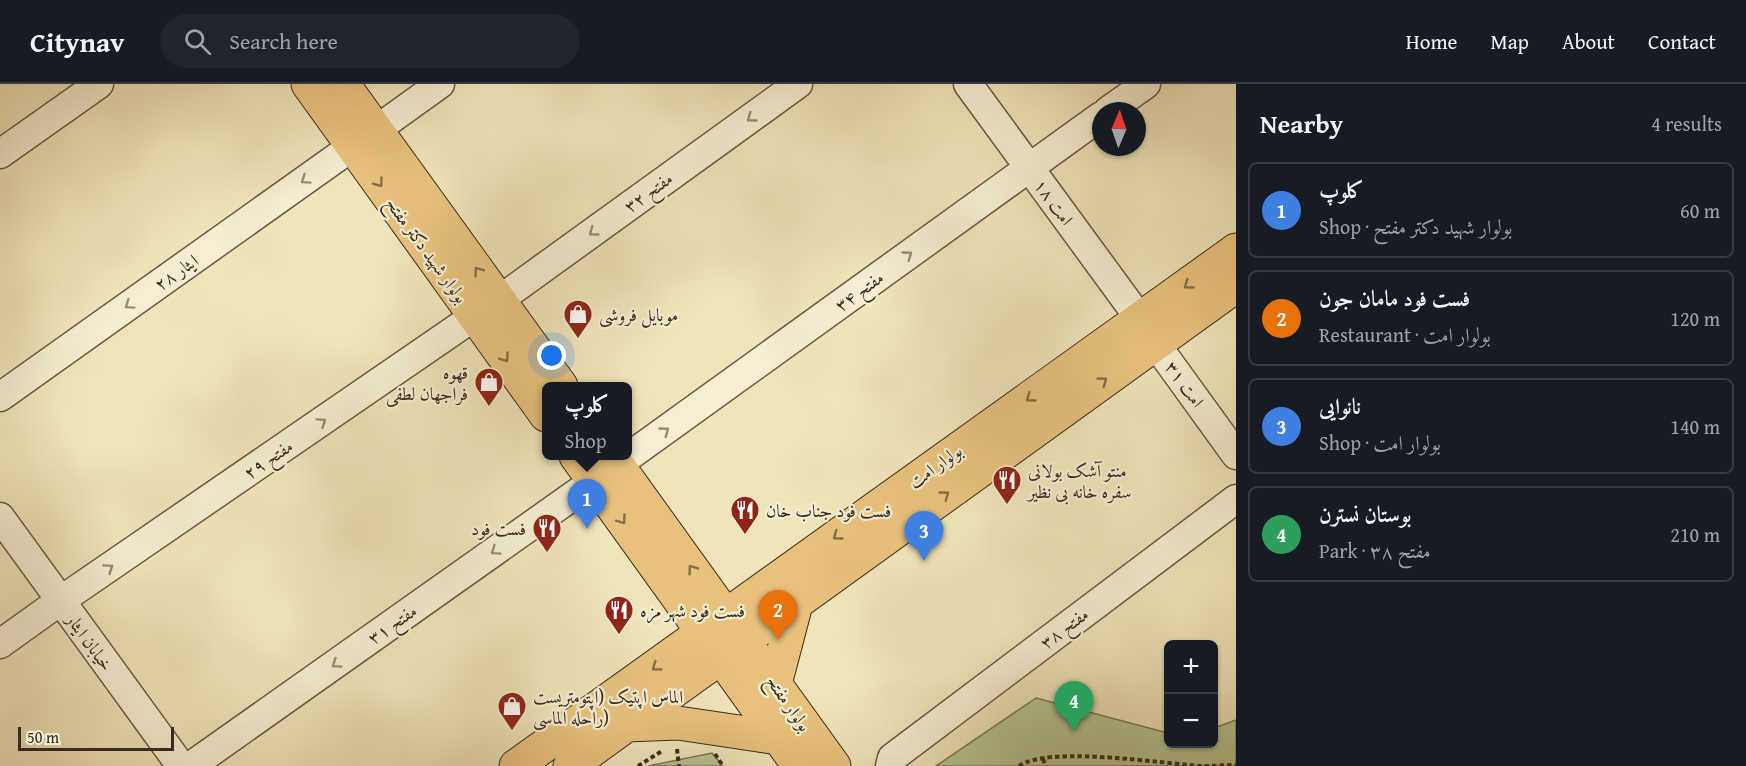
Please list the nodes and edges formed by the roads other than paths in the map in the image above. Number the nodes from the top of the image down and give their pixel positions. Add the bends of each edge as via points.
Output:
1 (99, 84) edge
2 (308, 84) edge
3 (343, 84) edge
4 (440, 84) edge
5 (798, 84) edge
6 (968, 84) edge
7 (1146, 84) edge
8 (1121, 102) edge
9 (1092, 122) edge
10 (364, 138) junction
11 (0, 154) edge
12 (1029, 168) junction
13 (1236, 250) edge
14 (1236, 286) edge
15 (487, 308) junction
16 (1147, 331) junction
17 (556, 382) edge
18 (0, 397) edge
19 (542, 408) edge
20 (632, 441) edge
21 (1236, 455) edge
22 (599, 464) edge
23 (1236, 499) edge
24 (0, 517) edge
25 (60, 601) junction
26 (796, 604) junction
27 (724, 637) junction
28 (0, 644) edge
29 (775, 684) junction
30 (627, 725) junction
31 (779, 738) junction
32 (891, 762) edge
33 (181, 766) edge
34 (191, 766) edge
35 (516, 766) edge
36 (570, 766) edge
37 (799, 766) edge
38 (834, 766) edge

1 - 11 street
2 - 10 main road, بولوار شهید دکتر مفتح
3 - 10 main road, بولوار شهید دکتر مفتح
4 - 10 street, ایثار ۲۸
5 -> 15 street, مفتح ۳۲
6 - 12 street, امت ۱۸
7 - 8 street
9 - 12 street, مفتح ۳۴
10 - 15 main road, بولوار شهید دکتر مفتح
10 -> 18 street, ایثار ۲۸
12 - 16 street, امت ۱۸
20 -> 12 street, مفتح ۳۴
13 -> 16 main road, بولوار امت
14 - 16 main road, بولوار امت
15 - 17 main road, بولوار شهید دکتر مفتح
15 -> 19 main road, بولوار شهید دکتر مفتح
25 -> 15 street, مفتح ۲۹
16 - 21 street, امت ۳۱
26 -> 16 main road, بولوار امت
16 -> 27 main road, بولوار امت
22 - 27 main road
22 -> 34 street, مفتح ۳۱
23 - 32 street, مفتح ۳۸
24 - 25 street, خیابان ایثار
25 - 28 street, مفتح ۲۹
25 - 33 street, خیابان ایثار
26 - 27 main road, بولوار امت
26 - 29 main road
27 - 29 main road, بولوار مفتح
27 - 30 main road, بولوار امت
27 - 31 main road
27 -> 35 main road, بولوار امت
29 - 38 main road, بولوار مفتح
30 - 31 main road via 678,723
30 - 36 main road, بولوار امت
31 - 37 main road

